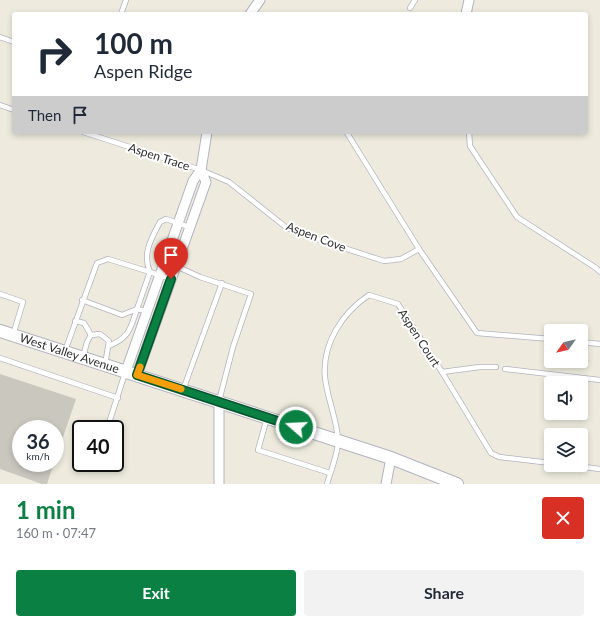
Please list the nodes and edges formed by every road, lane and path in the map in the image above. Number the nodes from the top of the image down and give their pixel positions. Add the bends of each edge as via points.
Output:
1 (126, 0) edge
2 (260, 0) edge
3 (415, 0) edge
4 (469, 0) edge
5 (410, 8) dead end
6 (122, 12) edge
7 (251, 12) edge
8 (466, 12) edge
9 (0, 37) edge
10 (12, 41) edge
11 (0, 105) edge
12 (12, 109) edge
13 (93, 134) edge
14 (207, 134) edge
15 (347, 134) edge
16 (469, 134) edge
17 (201, 170) junction
18 (185, 203) junction
19 (196, 208) junction
20 (178, 223) junction
21 (190, 227) junction
22 (419, 249) junction
23 (164, 262) junction
24 (176, 266) junction
25 (150, 272) junction
26 (600, 272) edge
27 (160, 275) junction
28 (171, 279) junction
29 (222, 283) junction
30 (0, 294) edge
31 (82, 300) junction
32 (142, 310) junction
33 (75, 321) junction
34 (0, 331) edge
35 (13, 335) junction
36 (90, 335) junction
37 (544, 338) edge
38 (588, 343) edge
39 (600, 344) edge
40 (109, 346) junction
41 (65, 352) junction
42 (0, 358) edge
43 (83, 358) junction
44 (105, 365) junction
45 (496, 367) dead end
46 (505, 369) dead end
47 (442, 372) junction
48 (131, 373) junction
49 (600, 380) edge
50 (183, 390) junction
51 (118, 398) junction
52 (220, 401) junction
53 (267, 417) junction
54 (110, 420) edge
55 (338, 441) junction
56 (391, 458) junction
57 (544, 462) edge
58 (588, 467) edge
59 (600, 469) edge
60 (330, 473) junction
61 (219, 484) edge
62 (327, 484) edge
63 (386, 484) edge
64 (457, 484) edge

1 - 6 lane
2 - 7 street
3 - 5 lane
4 - 8 street
9 - 10 lane
11 - 12 lane
13 - 17 lane, Aspen Trace
14 - 17 street
15 - 22 lane
16 - 26 lane via 470,146 517,217
17 - 18 street via 193,181
17 - 19 street via 206,182
17 - 22 lane, Aspen Cove via 229,182 287,228 310,237 384,261 401,259
18 - 19 street
18 - 20 street
19 - 21 street
20 - 21 lane
20 - 23 street
20 - 25 lane via 166,219 160,222 145,256
21 - 24 street
22 - 37 lane via 477,333
23 - 24 street
23 - 27 street
24 - 28 street
24 - 29 lane
25 - 27 lane
25 - 31 lane via 108,259 97,263
25 - 32 lane
27 - 28 lane
27 - 32 street
28 - 48 street
29 - 50 lane
29 - 52 lane via 252,294 233,347
30 - 35 lane via 23,302
31 - 32 lane via 122,315
31 - 33 lane
32 - 40 lane via 128,334 121,341
32 - 48 street
33 - 36 lane via 84,324
33 - 41 lane
34 - 35 street, West Valley Avenue
35 - 41 street, West Valley Avenue
36 - 40 lane via 100,334 109,341
36 - 43 lane
38 - 39 lane
40 - 44 lane
41 - 43 street, West Valley Avenue
42 - 51 lane
43 - 44 street, West Valley Avenue
44 - 48 street, West Valley Avenue
45 - 47 lane, Aspen Court
46 - 49 lane
47 - 55 lane, Aspen Court via 398,304 369,295 358,302 338,323 327,353 325,376
47 - 57 lane, Aspen Court via 491,453 499,457
48 - 50 street, West Valley Avenue
48 - 51 lane
50 - 52 street, West Valley Avenue
51 - 54 lane
52 - 53 street, West Valley Avenue
52 - 61 street
53 - 55 street, West Valley Avenue
53 - 60 lane via 258,450
55 - 56 street, West Valley Avenue
55 - 60 lane
56 - 63 street
56 - 64 street, West Valley Avenue
58 - 59 lane
60 - 62 lane

